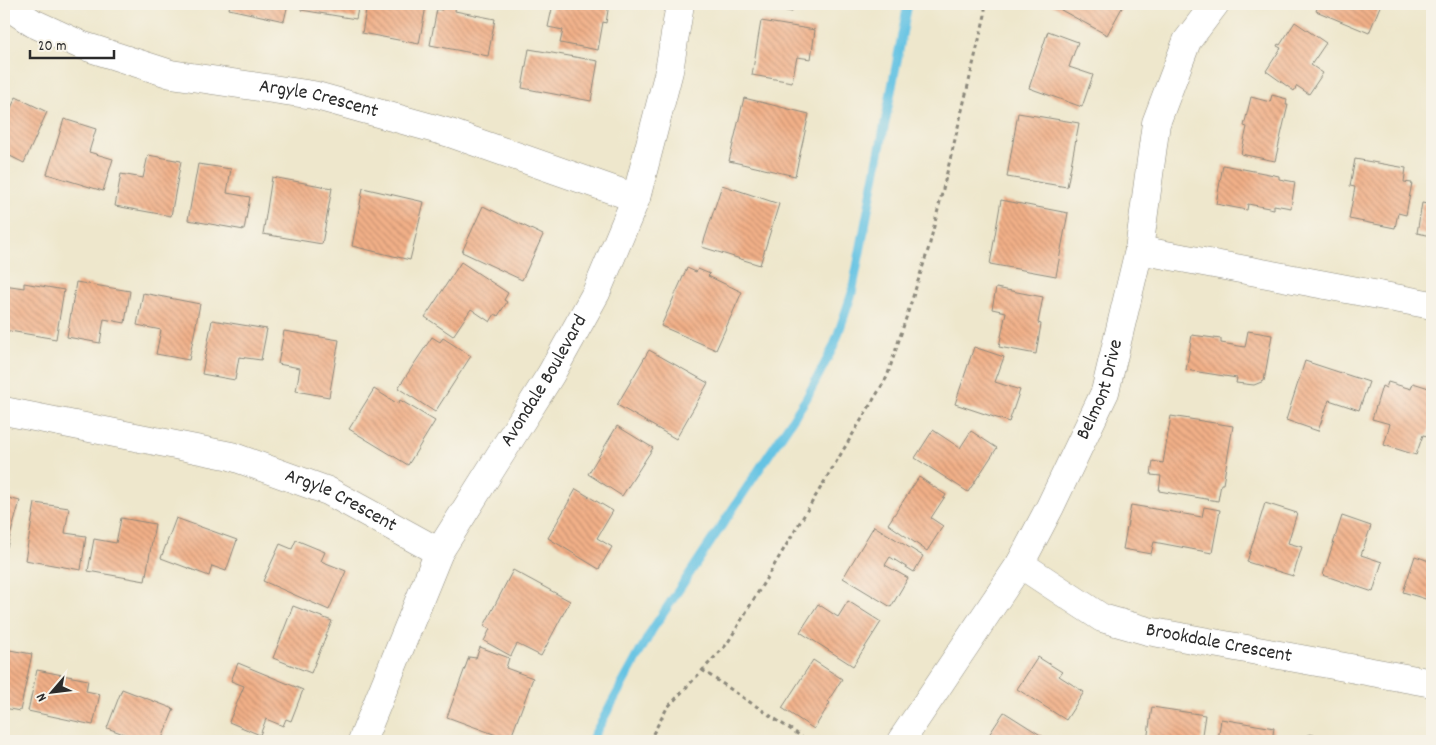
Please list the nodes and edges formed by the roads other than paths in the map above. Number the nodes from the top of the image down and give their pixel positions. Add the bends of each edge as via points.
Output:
1 (5, 4) edge
2 (680, 4) edge
3 (1215, 4) edge
4 (636, 198) junction
5 (1140, 250) junction
6 (1432, 305) edge
7 (4, 410) edge
8 (439, 552) junction
9 (1020, 564) junction
10 (1432, 683) edge
11 (362, 741) edge
12 (901, 741) edge

1 - 4 street, Argyle Crescent via 33,23 81,45 172,74 313,95 450,133
2 - 4 street, Avondale Boulevard via 668,71
3 - 5 street, Belmont Drive via 1187,41 1156,123
4 - 8 street, Avondale Boulevard via 591,302 546,382
5 - 6 street
5 - 9 street, Belmont Drive via 1105,392
7 - 8 street, Argyle Crescent via 231,456 328,491
8 - 11 street, Avondale Boulevard
9 - 10 street, Brookdale Crescent via 1102,618 1148,631
9 - 12 street, Belmont Drive

